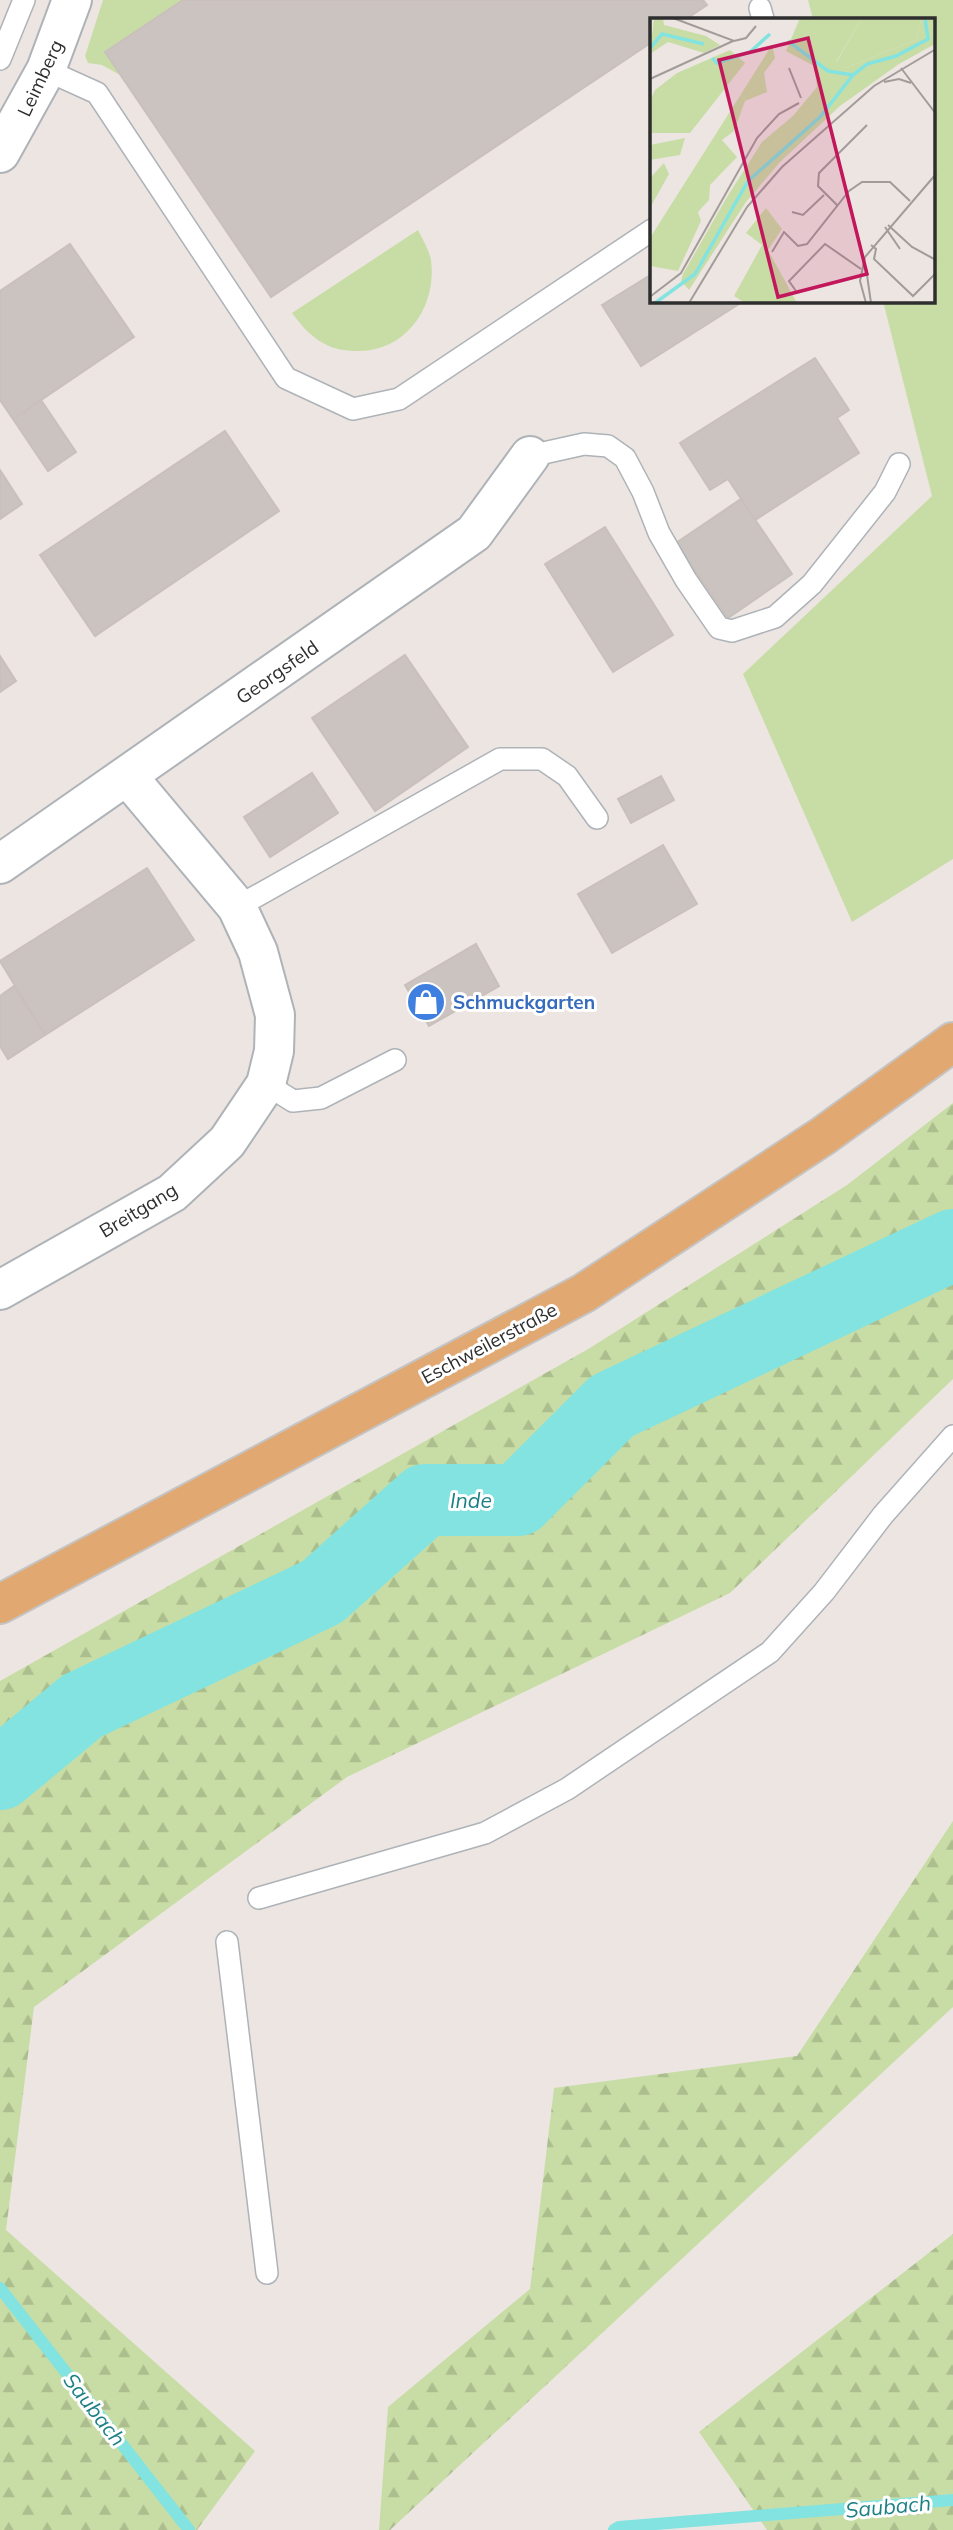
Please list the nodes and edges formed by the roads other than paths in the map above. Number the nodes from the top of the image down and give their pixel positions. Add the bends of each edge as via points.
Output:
1 (24, 0) edge
2 (72, 0) edge
3 (0, 59) edge
4 (47, 71) junction
5 (0, 153) edge
6 (650, 231) edge
7 (530, 456) joint
8 (899, 464) dead end
9 (128, 777) junction
10 (597, 818) dead end
11 (0, 864) edge
12 (237, 907) junction
13 (953, 1042) edge
14 (395, 1060) dead end
15 (266, 1084) junction
16 (0, 1290) edge
17 (953, 1436) edge
18 (0, 1604) edge
19 (258, 1898) dead end
20 (227, 1942) dead end
21 (267, 2273) dead end

1 - 3 lane
2 - 4 street, Leimberg
4 - 5 street, Leimberg
4 - 6 lane via 97,93 286,378 353,409 398,399
7 - 8 lane via 584,444 608,446 625,457 686,580 719,628 732,631 775,617 812,584 885,492
7 - 9 street, Georgsfeld via 474,533
9 - 11 street, Georgsfeld
9 - 12 street, Breitgang
10 - 12 lane via 567,776 542,759 500,759
12 - 15 street, Breitgang via 258,951 275,1015 274,1051
13 - 18 main road, Eschweilerstraße via 823,1136 584,1293
14 - 15 lane via 321,1098 293,1101
15 - 16 street, Breitgang via 228,1142 172,1193
17 - 19 lane via 770,1652 568,1789 485,1833
20 - 21 lane

